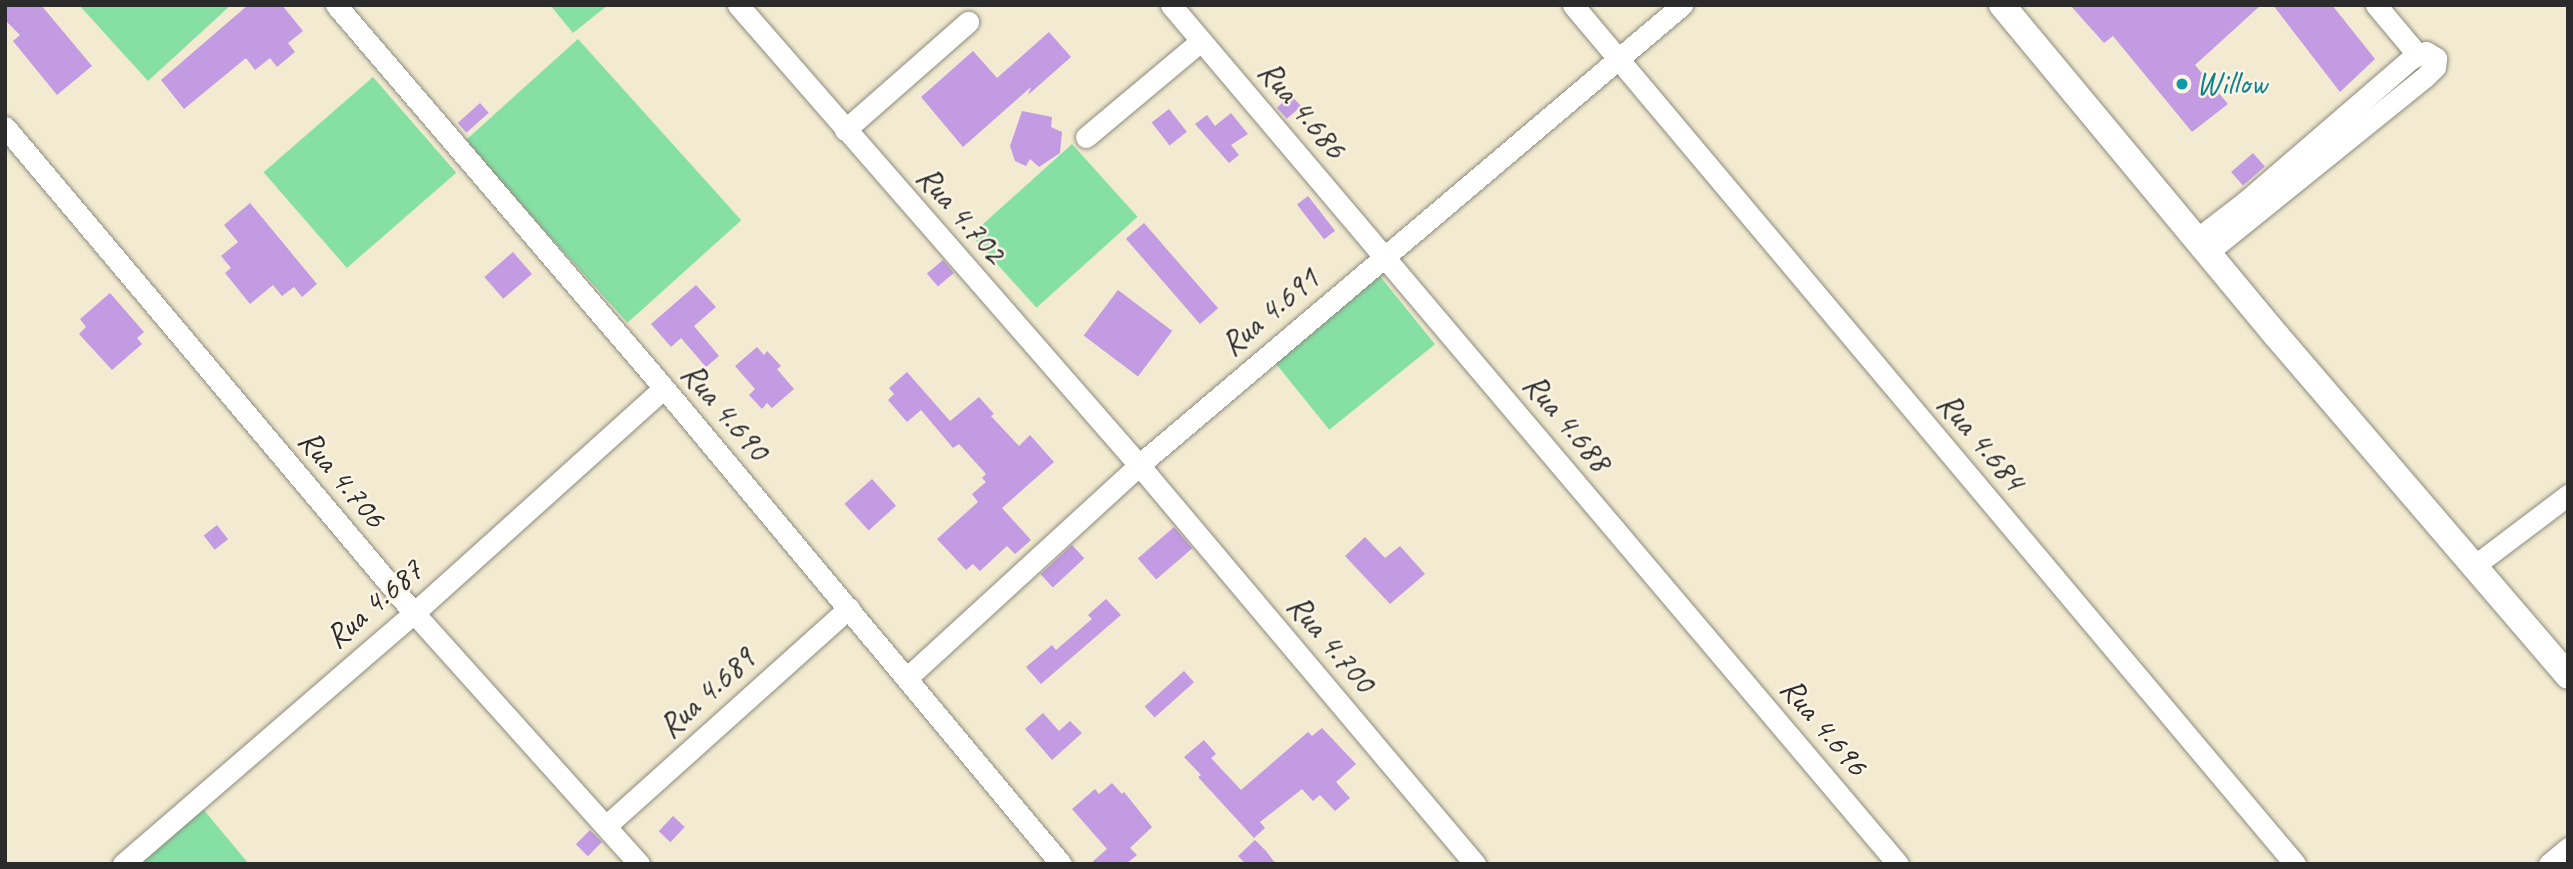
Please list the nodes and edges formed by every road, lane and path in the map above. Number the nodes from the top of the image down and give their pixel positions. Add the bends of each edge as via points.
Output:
1 (336, 5) edge
2 (738, 5) edge
3 (1171, 5) edge
4 (1573, 5) edge
5 (1682, 5) edge
6 (2002, 5) edge
7 (2376, 5) edge
8 (968, 22) dead end
9 (1201, 41) junction
10 (1618, 61) junction
11 (5, 127) edge
12 (845, 130) junction
13 (1086, 137) dead end
14 (2203, 245) junction
15 (1384, 256) junction
16 (663, 388) junction
17 (1139, 465) junction
18 (2568, 495) edge
19 (2474, 566) junction
20 (849, 608) junction
21 (414, 613) junction
22 (1702, 631) joint
23 (2568, 676) edge
24 (908, 677) junction
25 (607, 825) junction
26 (2568, 848) edge
27 (123, 864) edge
28 (639, 864) edge
29 (1061, 864) edge
30 (1475, 864) edge
31 (1898, 864) edge
32 (2295, 864) edge
33 (2549, 864) edge

1 - 16 street, Rua 4.690
2 - 12 street, Rua 4.702
3 - 9 street, Rua 4.686
4 - 10 street, Rua 4.684
5 - 10 street, Rua 4.691
6 - 14 main road
7 - 14 street via 2417,54 2245,202
8 - 12 street
9 - 13 street
9 - 15 street, Rua 4.686
10 - 15 street, Rua 4.691
10 - 32 street, Rua 4.684
11 - 21 street, Rua 4.706
12 - 17 street, Rua 4.702
14 - 19 main road
15 - 17 street, Rua 4.691
15 - 22 street, Rua 4.688
16 - 20 street, Rua 4.690
16 - 21 street, Rua 4.687
17 - 24 street, Rua 4.691
17 - 30 street, Rua 4.700
18 - 19 street
19 - 23 main road
20 - 24 street, Rua 4.690
20 - 25 street, Rua 4.689
21 - 25 street, Rua 4.706
21 - 27 street, Rua 4.687
22 - 31 street, Rua 4.696
24 - 29 street, Rua 4.690
25 - 28 street, Rua 4.706
26 - 33 street

